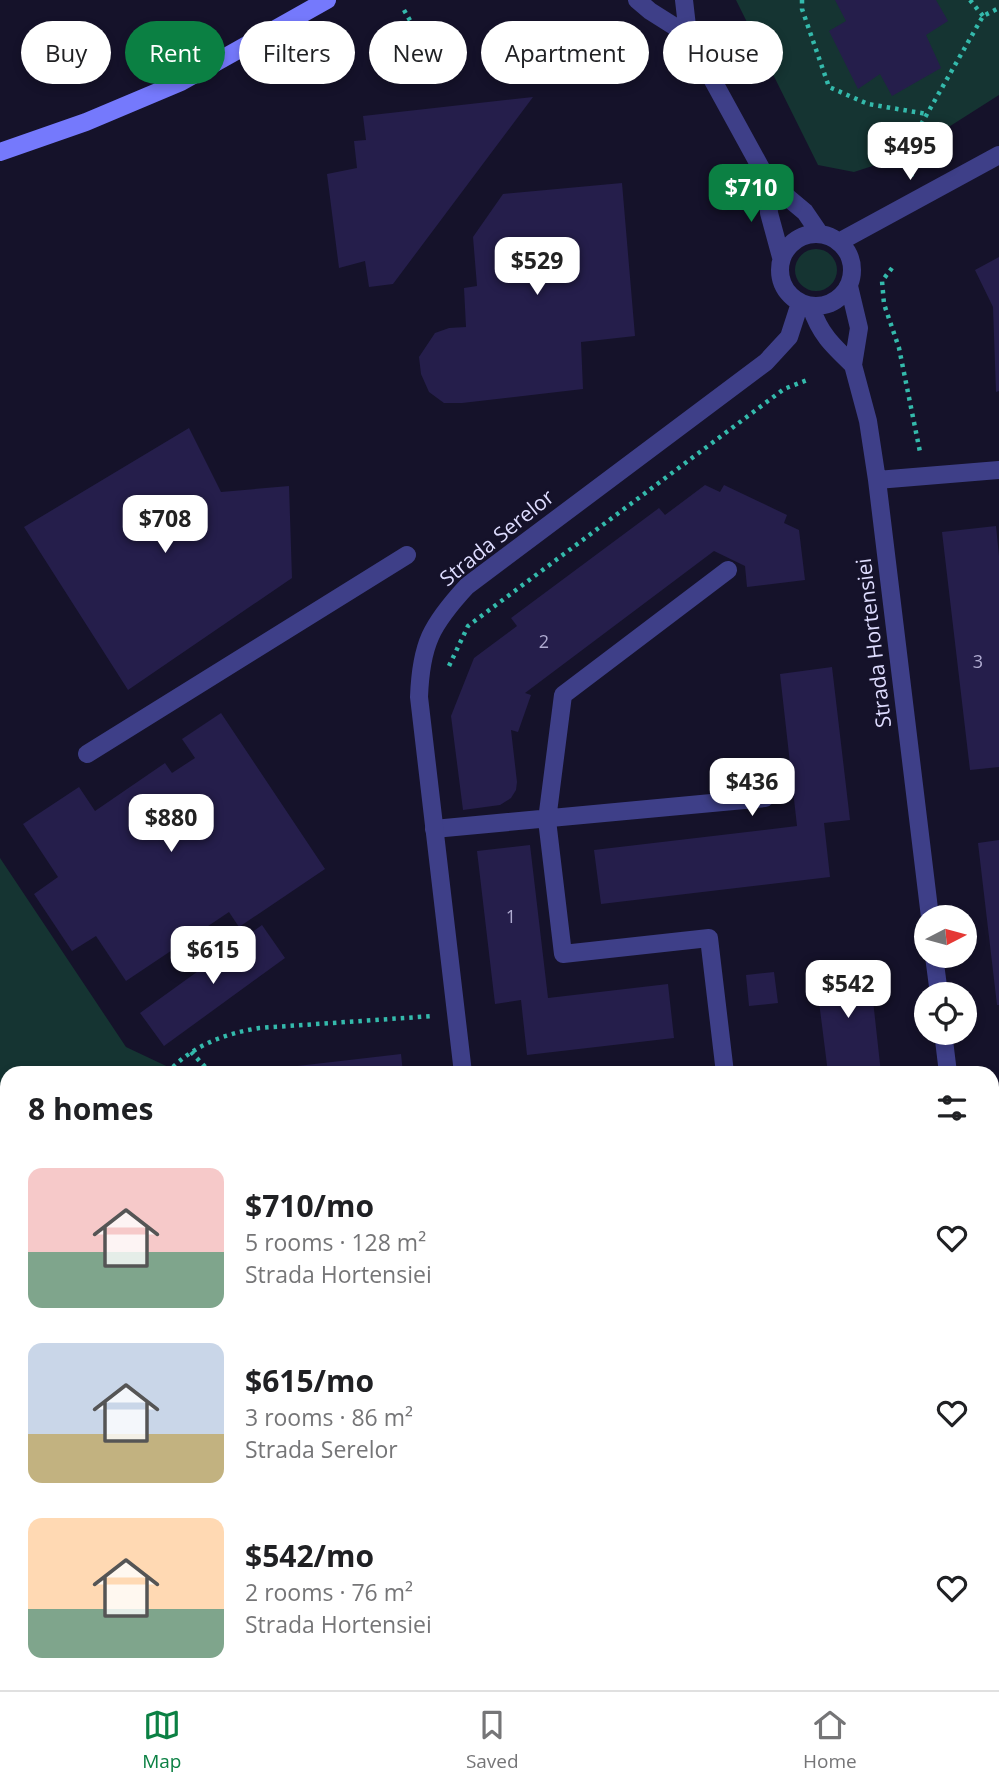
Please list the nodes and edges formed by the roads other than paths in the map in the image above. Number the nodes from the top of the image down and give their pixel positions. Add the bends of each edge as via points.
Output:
1 (327, 0) edge
2 (637, 0) edge
3 (684, 0) edge
4 (665, 21) edge
5 (686, 21) edge
6 (715, 84) edge
7 (0, 152) edge
8 (999, 155) edge
9 (768, 181) junction
10 (820, 234) junction
11 (839, 242) junction
12 (782, 257) junction
13 (849, 286) junction
14 (806, 305) junction
15 (853, 365) junction
16 (999, 470) edge
17 (877, 480) junction
18 (407, 555) dead end
19 (729, 570) dead end
20 (87, 754) dead end
21 (765, 798) dead end
22 (547, 820) junction
23 (434, 829) junction
24 (929, 905) edge
25 (945, 1045) edge
26 (462, 1066) edge
27 (724, 1066) edge
28 (947, 1066) edge

1 - 7 main road via 181,82
2 - 4 street
3 - 5 street
6 - 9 street
8 - 11 street
9 - 10 street via 805,212
9 - 12 street via 768,213
10 - 11 street
10 - 12 street via 797,239
11 - 13 street via 852,263
12 - 14 street via 784,289
13 - 14 street via 833,302
13 - 15 street, Strada Hortensiei via 859,328
14 - 15 street via 826,339
14 - 23 street, Strada Serelor via 789,337 766,362 467,586 445,610 428,637 420,665 419,697
15 - 17 street, Strada Hortensiei
16 - 17 street
17 - 24 street, Strada Hortensiei
18 - 20 street
19 - 22 street via 563,695
21 - 22 street
22 - 23 street
22 - 27 street via 563,954 709,938
23 - 26 street, Strada Serelor
25 - 28 street

